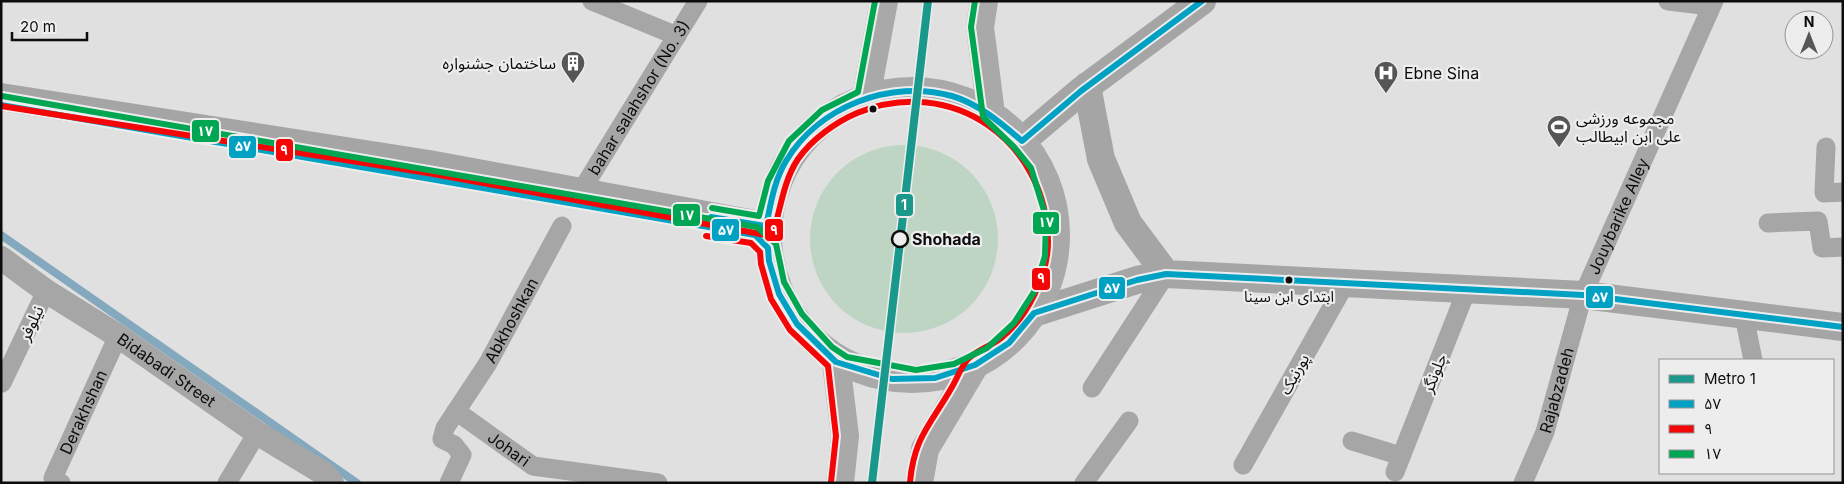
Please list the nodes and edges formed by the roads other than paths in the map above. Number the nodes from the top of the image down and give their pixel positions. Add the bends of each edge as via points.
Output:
1 (592, 1) edge
2 (698, 1) edge
3 (884, 1) edge
4 (984, 1) edge
5 (1668, 1) edge
6 (1193, 3) edge
7 (1713, 4) edge
8 (677, 36) junction
9 (1087, 86) junction
10 (1, 97) edge
11 (866, 98) junction
12 (991, 114) junction
13 (1022, 141) junction
14 (1826, 148) dead end
15 (1843, 192) edge
16 (580, 193) junction
17 (1768, 223) dead end
18 (562, 226) dead end
19 (766, 226) junction
20 (1843, 246) edge
21 (1, 258) edge
22 (1166, 274) junction
23 (1345, 284) junction
24 (1467, 289) junction
25 (46, 291) junction
26 (1583, 295) junction
27 (1034, 313) junction
28 (1744, 316) junction
29 (1843, 327) edge
30 (118, 336) junction
31 (1753, 359) edge
32 (836, 362) junction
33 (975, 365) junction
34 (2, 383) edge
35 (1092, 388) dead end
36 (456, 411) junction
37 (1129, 421) dead end
38 (257, 432) junction
39 (1352, 441) dead end
40 (1243, 465) dead end
41 (62, 483) edge
42 (227, 483) edge
43 (332, 483) edge
44 (449, 483) edge
45 (658, 483) edge
46 (840, 483) edge
47 (918, 483) edge
48 (1084, 483) edge
49 (1523, 483) edge

1 - 8 street
2 - 8 street, bahar salahshor (No. 3)
3 - 11 main road
4 - 12 main road via 980,27
5 - 7 street
6 - 9 main road
7 - 26 street, Jouybarike Alley
8 - 16 street, bahar salahshor (No. 3)
9 - 13 main road
9 - 22 main road via 1101,159 1124,214
10 - 16 main road via 428,164
11 - 12 main road via 908,90 951,96
11 - 19 main road via 828,117 796,147 776,184
12 - 13 main road
13 - 27 main road via 1042,171 1054,206 1057,243 1050,279
14 - 15 street via 1824,192
16 - 19 main road
17 - 20 street via 1818,221 1822,248
18 - 36 street, Abkhoshkan via 488,363
19 - 32 main road via 768,261 779,294 797,324
21 - 25 street, Bidabadi Street
22 - 23 main road
22 - 27 main road
22 - 35 street
23 - 24 main road
23 - 40 street, پورنیک
24 - 26 main road
24 - 39 street, چلونگر via 1398,464
25 - 30 street, Bidabadi Street
25 - 34 street, نیلوفر
26 - 28 main road
26 - 49 street, Rajabzadeh via 1545,432
27 - 33 main road via 1009,343
28 - 29 main road
28 - 31 street
30 - 38 street, Bidabadi Street
30 - 41 street, Derakhshan via 53,478
32 - 33 main road via 892,379 935,378
32 - 46 main road via 845,436
33 - 47 main road via 924,449
36 - 44 street, Abkhoshkan via 442,439 454,445 462,456
36 - 45 street, Johari via 533,466
37 - 48 street
38 - 42 street
38 - 43 street, Bidabadi Street via 323,473

